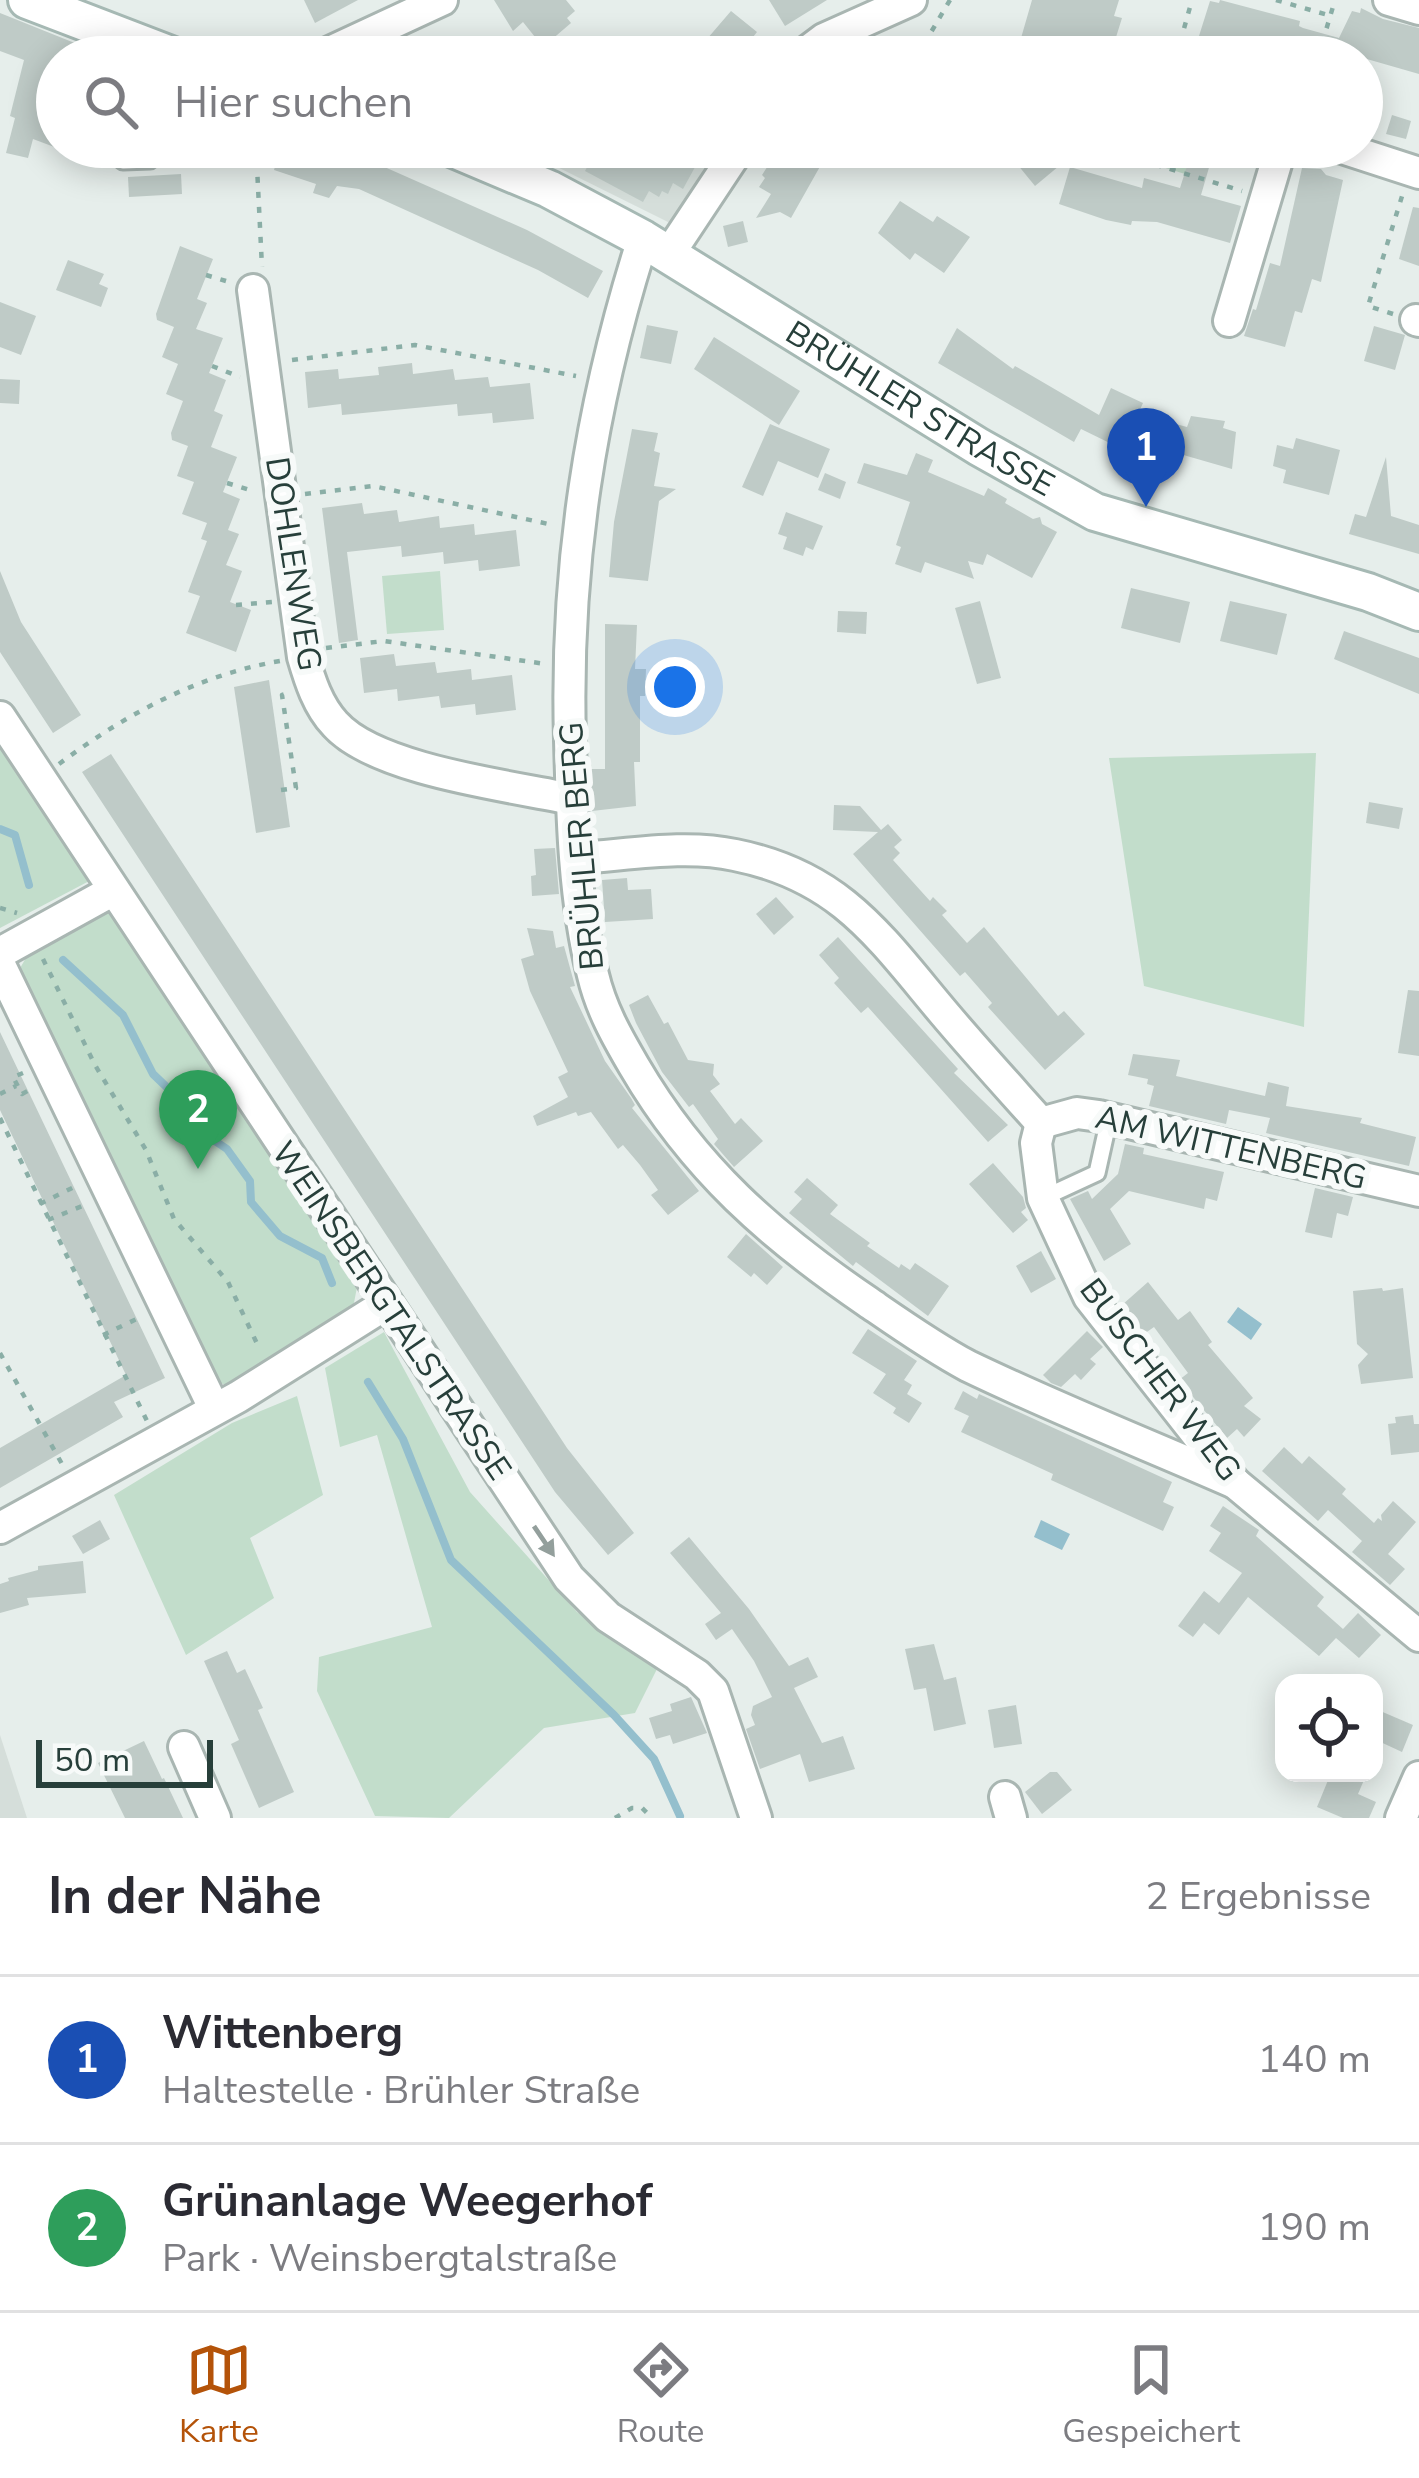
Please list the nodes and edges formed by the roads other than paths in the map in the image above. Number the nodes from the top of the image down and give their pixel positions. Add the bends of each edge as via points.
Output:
1 (27, 0) edge
2 (442, 0) edge
3 (911, 0) edge
4 (1388, 0) edge
5 (1419, 9) edge
6 (120, 36) edge
7 (365, 36) edge
8 (831, 36) edge
9 (1383, 162) edge
10 (499, 168) edge
11 (722, 168) edge
12 (1274, 168) edge
13 (1414, 172) edge
14 (656, 246) junction
15 (253, 290) road end
16 (1229, 321) dead end
17 (1419, 612) edge
18 (0, 717) edge
19 (572, 799) junction
20 (578, 858) junction
21 (112, 891) junction
22 (0, 953) edge
23 (0, 965) edge
24 (1109, 1119) junction
25 (1042, 1123) junction
26 (1419, 1191) edge
27 (1043, 1198) junction
28 (386, 1304) junction
29 (214, 1408) junction
30 (1235, 1483) junction
31 (0, 1528) edge
32 (1419, 1636) edge
33 (184, 1747) dead end
34 (1419, 1777) edge
35 (215, 1818) edge
36 (756, 1818) edge
37 (1401, 1818) edge

1 - 6 main road
2 - 7 street
3 - 8 street
4 - 5 street
9 - 13 street
10 - 14 main road, BRÜHLER STRASSE
11 - 14 street, BRÜHLER BERG
12 - 16 street
14 - 17 main road, BRÜHLER STRASSE via 1095,512
14 - 19 street, BRÜHLER BERG via 604,383 576,530
15 - 19 street, DOHLENWEG via 295,600 311,684 333,723 382,756
18 - 21 street, WEINSBERGTALSTRASSE
19 - 20 street, BRÜHLER BERG
20 - 25 street via 718,853 816,883 892,946
20 - 30 street, BRÜHLER BERG via 583,928 608,1020 670,1126 746,1208 831,1277 965,1364
21 - 22 street
21 - 28 street, WEINSBERGTALSTRASSE
23 - 29 street
24 - 25 street, AM WITTENBERG via 1077,1113
24 - 26 street, AM WITTENBERG
24 - 27 lane via 1097,1173
25 - 27 street, BUSCHER WEG via 1036,1143
27 - 30 street, BUSCHER WEG via 1089,1298
28 - 29 street
28 -> 36 street, WEINSBERGTALSTRASSE via 569,1578 608,1617 712,1691
29 - 31 street
30 - 32 street, BUSCHER WEG
33 - 35 street
34 - 37 street

